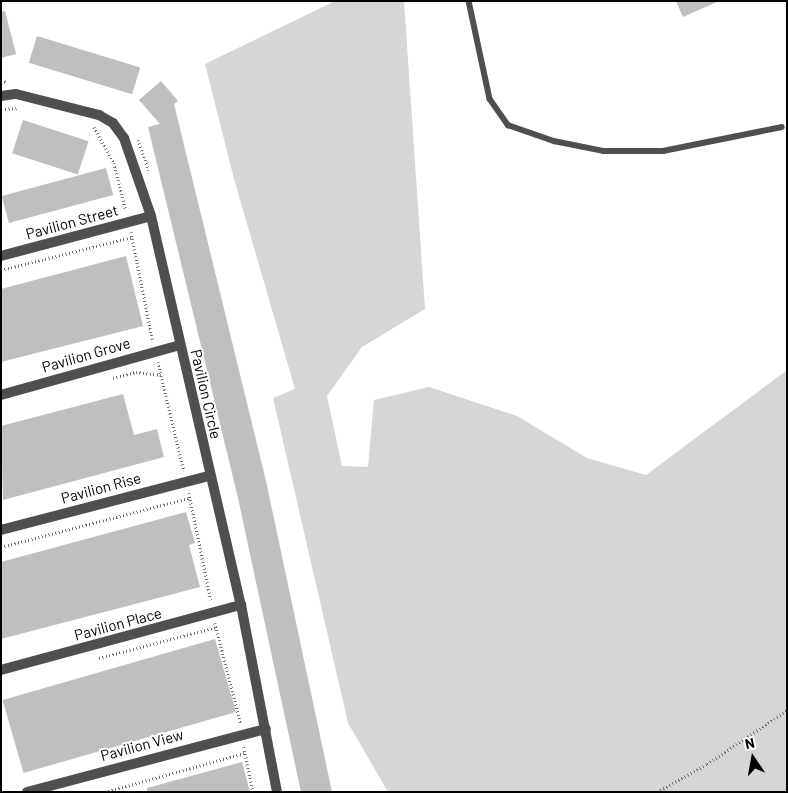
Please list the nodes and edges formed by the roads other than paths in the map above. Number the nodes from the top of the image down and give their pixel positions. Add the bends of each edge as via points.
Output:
1 (469, 1) edge
2 (1, 96) edge
3 (782, 127) dead end
4 (150, 216) junction
5 (1, 256) edge
6 (180, 345) junction
7 (1, 395) edge
8 (209, 476) junction
9 (1, 530) edge
10 (241, 605) junction
11 (1, 670) edge
12 (266, 729) junction
13 (27, 792) edge
14 (277, 792) edge

1 - 3 lane via 490,100 508,125 554,141 604,151 663,152
2 - 4 street, Pavilion Circle via 16,94 99,115 113,123 124,138
4 - 5 street, Pavilion Street
4 - 6 street, Pavilion Circle
6 - 7 street, Pavilion Grove
6 - 8 street, Pavilion Circle
8 - 9 street, Pavilion Rise
8 - 10 street, Pavilion Circle
10 - 11 street, Pavilion Place
10 - 12 street, Pavilion Circle
12 - 13 street, Pavilion View
12 - 14 street, Pavilion Circle

